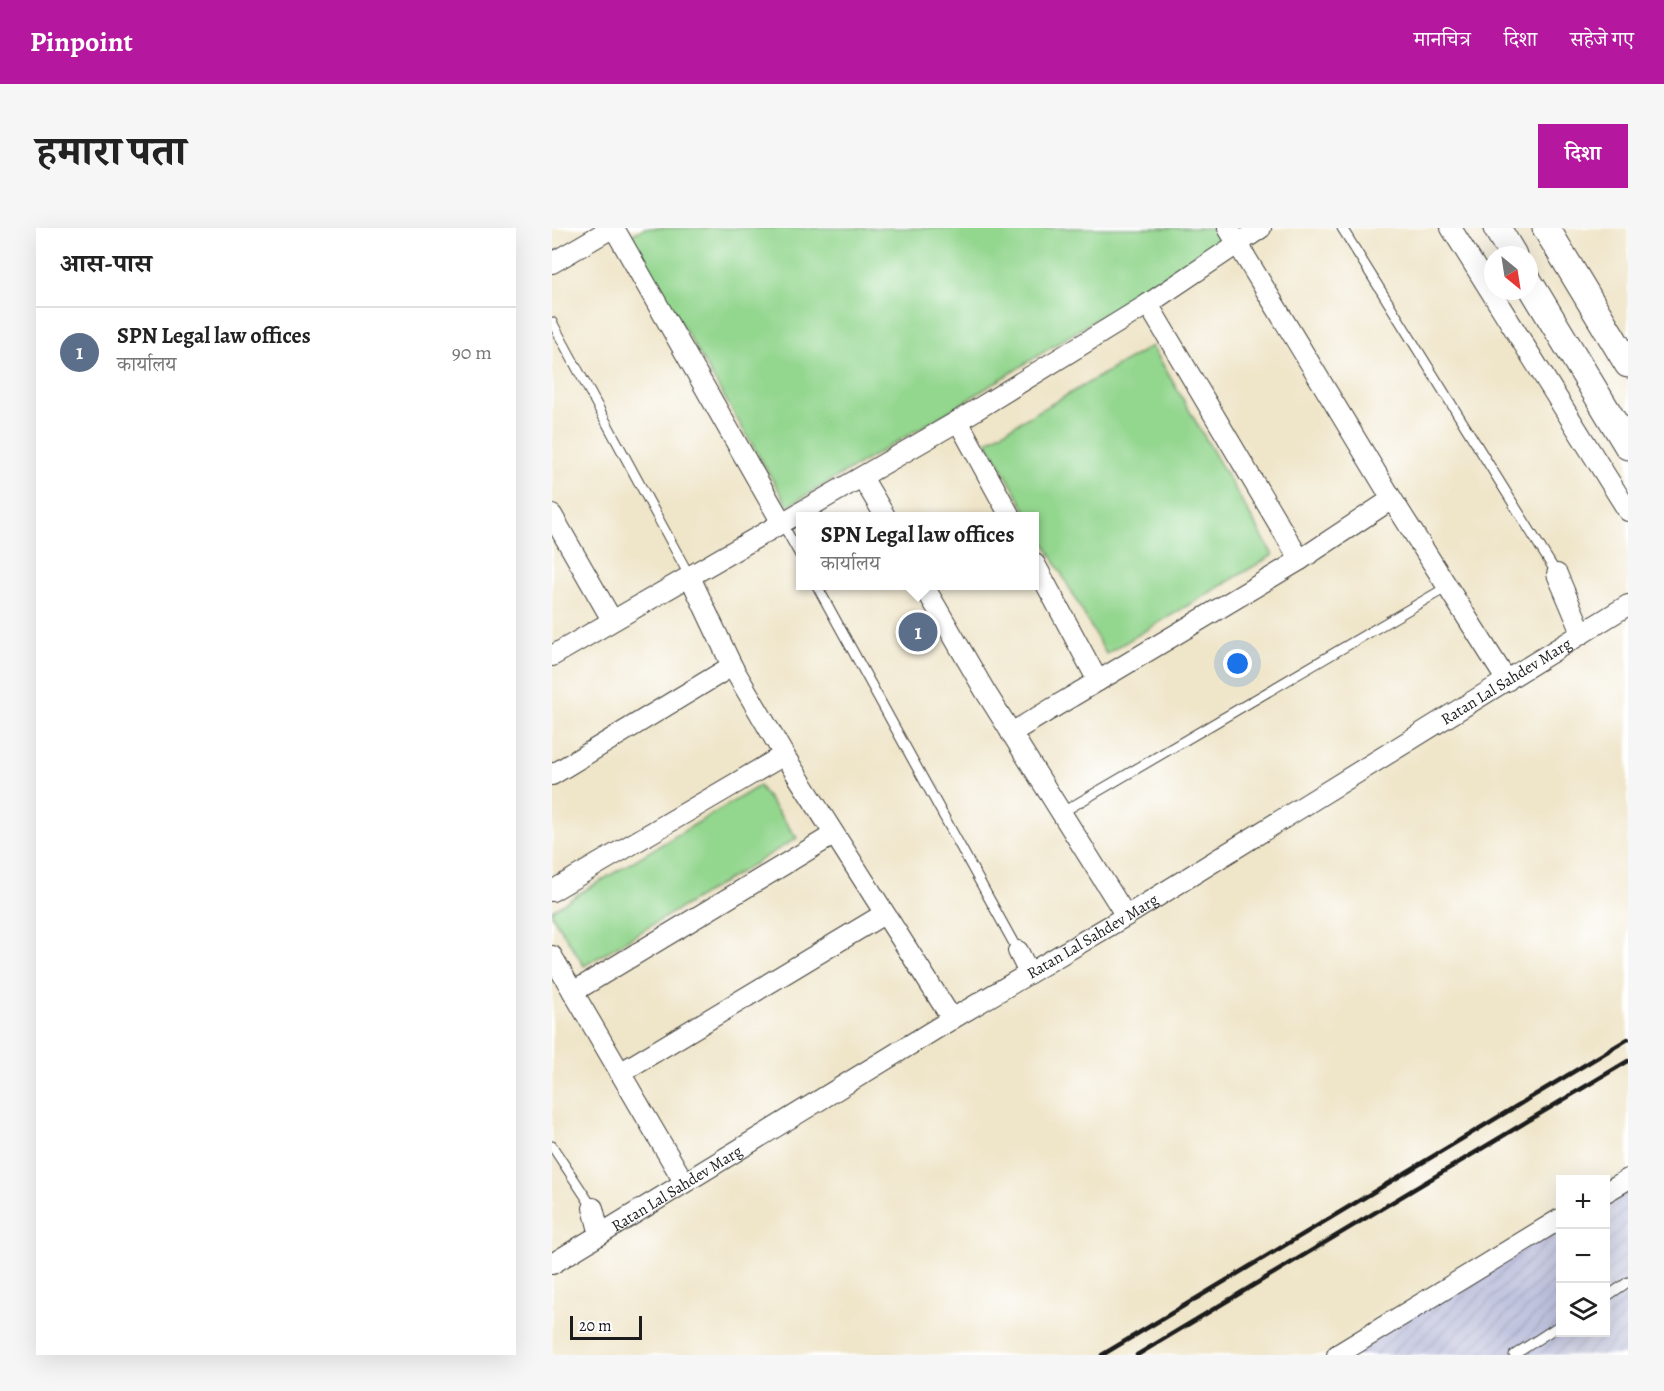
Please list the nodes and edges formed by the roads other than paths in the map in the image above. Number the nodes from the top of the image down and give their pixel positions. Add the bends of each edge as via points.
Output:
1 (613, 228) edge
2 (1261, 228) edge
3 (1342, 228) edge
4 (1451, 228) edge
5 (1497, 228) edge
6 (1546, 228) edge
7 (1232, 236) edge
8 (1508, 246) edge
9 (552, 263) edge
10 (1538, 297) edge
11 (1148, 304) junction
12 (552, 322) edge
13 (1628, 364) edge
14 (958, 421) junction
15 (1628, 446) edge
16 (862, 477) junction
17 (1392, 499) junction
18 (800, 512) edge
19 (883, 512) edge
20 (1008, 512) edge
21 (1628, 512) edge
22 (796, 514) edge
23 (552, 515) edge
24 (782, 522) junction
25 (796, 548) edge
26 (1300, 560) junction
27 (1039, 571) edge
28 (1557, 574) joint
29 (690, 577) junction
30 (1447, 587) junction
31 (820, 590) edge
32 (927, 590) edge
33 (1628, 605) edge
34 (612, 620) junction
35 (1582, 633) junction
36 (552, 656) edge
37 (732, 666) junction
38 (1098, 681) junction
39 (1507, 681) junction
40 (1011, 733) junction
41 (784, 755) junction
42 (552, 775) edge
43 (1061, 813) junction
44 (833, 835) junction
45 (552, 891) edge
46 (884, 914) junction
47 (1126, 916) junction
48 (1018, 951) joint
49 (554, 962) edge
50 (1029, 973) junction
51 (573, 992) junction
52 (952, 1019) junction
53 (621, 1073) junction
54 (552, 1146) edge
55 (1628, 1179) edge
56 (684, 1182) junction
57 (1610, 1189) edge
58 (593, 1208) joint
59 (1556, 1221) edge
60 (600, 1235) junction
61 (552, 1264) edge
62 (1628, 1282) edge
63 (1610, 1294) edge
64 (1556, 1328) edge
65 (1337, 1355) edge
66 (1514, 1355) edge

1 - 9 street
1 - 24 street
2 - 7 street
3 - 28 lane
4 - 21 street
5 - 8 main road
6 - 13 main road
7 - 11 street
7 - 17 street
10 - 15 main road
11 - 14 street
11 - 26 street
12 - 29 lane
14 - 16 street
14 - 20 street
16 - 18 street
16 - 19 street
17 - 26 street
17 - 30 street
22 - 24 street
23 - 34 street
24 - 25 lane
24 - 29 street
26 - 38 street
27 - 38 street
28 - 35 street
29 - 34 street
29 - 37 street
30 - 39 street
30 - 43 lane
31 - 48 lane
32 - 40 street
33 - 35 street, Ratan Lal Sahdev Marg
34 - 36 street
35 - 39 street, Ratan Lal Sahdev Marg
37 - 41 street
37 - 42 street
38 - 40 street
39 - 47 street, Ratan Lal Sahdev Marg
40 - 43 street
41 - 44 street
41 - 45 street
43 - 47 street
44 - 46 street
44 - 51 street
46 - 52 street
46 - 53 street
47 - 50 street, Ratan Lal Sahdev Marg
48 - 50 street
49 - 51 street
50 - 52 street, Ratan Lal Sahdev Marg
51 - 53 street
52 - 56 street, Ratan Lal Sahdev Marg
53 - 56 street
54 - 58 lane
55 - 57 street
56 - 60 street, Ratan Lal Sahdev Marg
58 - 60 street
59 - 65 street
60 - 61 street, Ratan Lal Sahdev Marg
62 - 63 lane
64 - 66 lane

